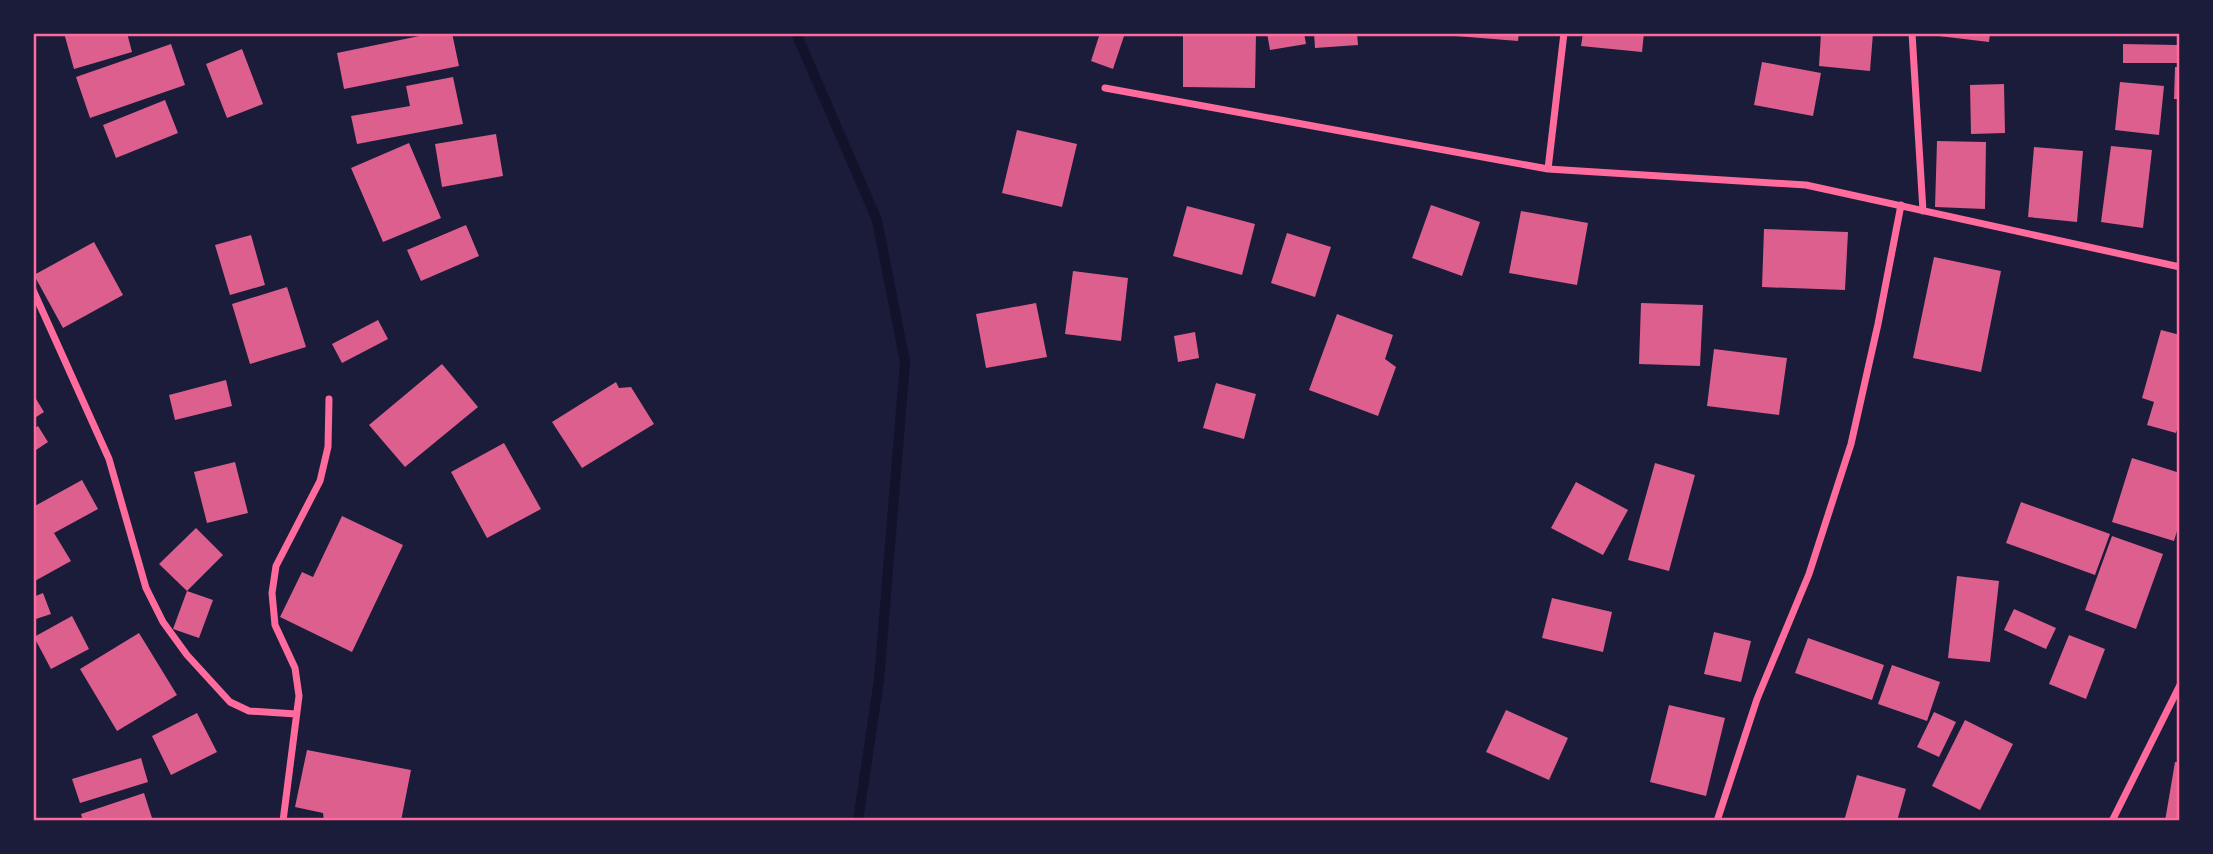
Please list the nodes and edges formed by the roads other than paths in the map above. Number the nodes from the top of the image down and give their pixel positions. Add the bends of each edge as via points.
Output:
1 (1564, 33) edge
2 (1912, 33) edge
3 (1105, 88) dead end
4 (1548, 169) junction
5 (1901, 205) junction
6 (1923, 211) junction
7 (2180, 267) edge
8 (33, 290) edge
9 (329, 399) dead end
10 (2180, 685) edge
11 (296, 714) junction
12 (283, 821) edge
13 (1717, 821) edge
14 (2112, 821) edge

1 - 4 street
2 - 6 street
3 - 4 street
4 - 5 street via 1806,185
5 - 6 street
5 - 13 street via 1851,444 1809,574 1757,699
6 - 7 street
8 - 11 street via 109,459 146,588 163,622 230,702 249,711
9 - 11 street via 328,447 320,481 276,566 272,593 275,625 295,668
10 - 14 street
11 - 12 street

